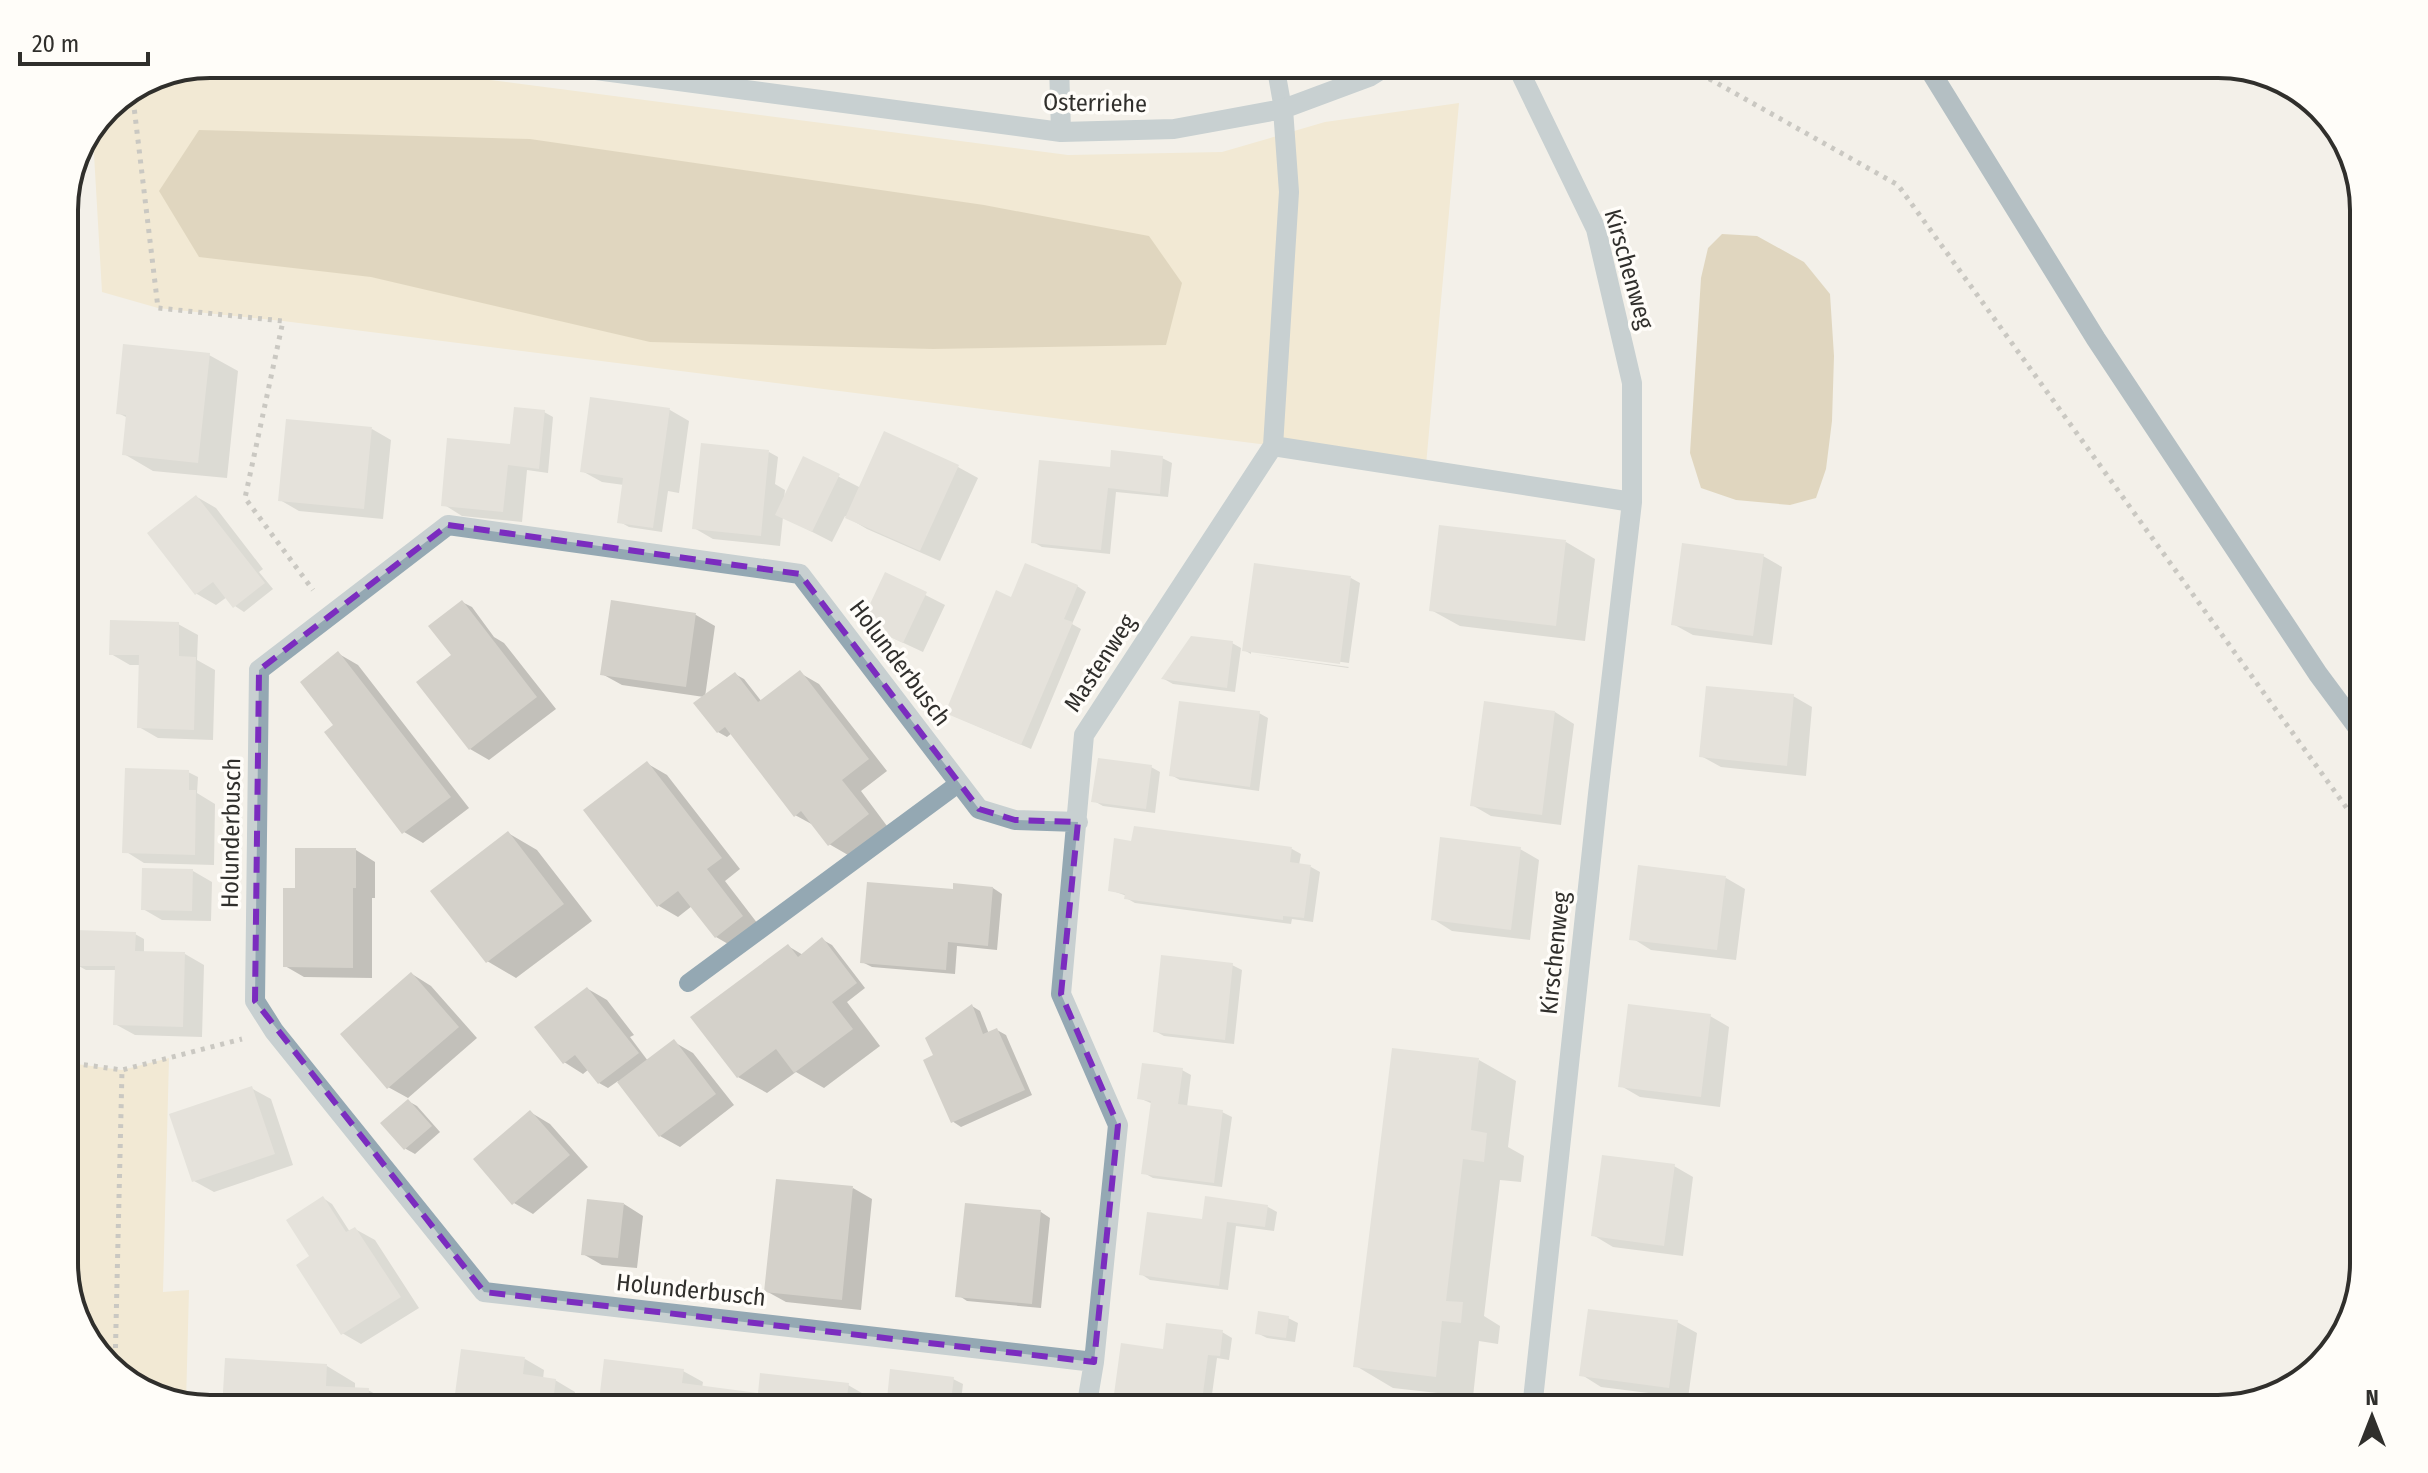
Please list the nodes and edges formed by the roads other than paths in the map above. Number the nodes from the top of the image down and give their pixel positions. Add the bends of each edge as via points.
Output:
1 (656, 78) edge
2 (1059, 78) edge
3 (1277, 78) edge
4 (1366, 78) edge
5 (1523, 78) edge
6 (1935, 78) edge
7 (1283, 109) junction
8 (1061, 132) junction
9 (1273, 446) junction
10 (1632, 502) junction
11 (2350, 717) edge
12 (958, 784) junction
13 (1078, 822) junction
14 (688, 983) dead end
15 (1094, 1362) junction
16 (1088, 1395) edge
17 (1534, 1395) edge

1 - 8 street, Osterriehe
2 - 8 street
3 - 7 lane
4 - 7 street, Osterriehe
5 - 10 street, Kirschenweg via 1596,229 1632,383
6 - 11 main road via 2096,339
7 - 8 street, Osterriehe via 1174,129
7 - 9 street, Mastenweg via 1289,192
9 - 10 street
9 - 13 street, Mastenweg via 1084,735
10 - 17 street, Kirschenweg
12 - 13 street, Holunderbusch via 979,809 1015,820
12 - 14 lane
12 - 15 street, Holunderbusch via 800,574 448,525 259,670 255,1001 484,1292
13 - 15 street, Mastenweg via 1061,994 1118,1125
15 - 16 street, Mastenweg

